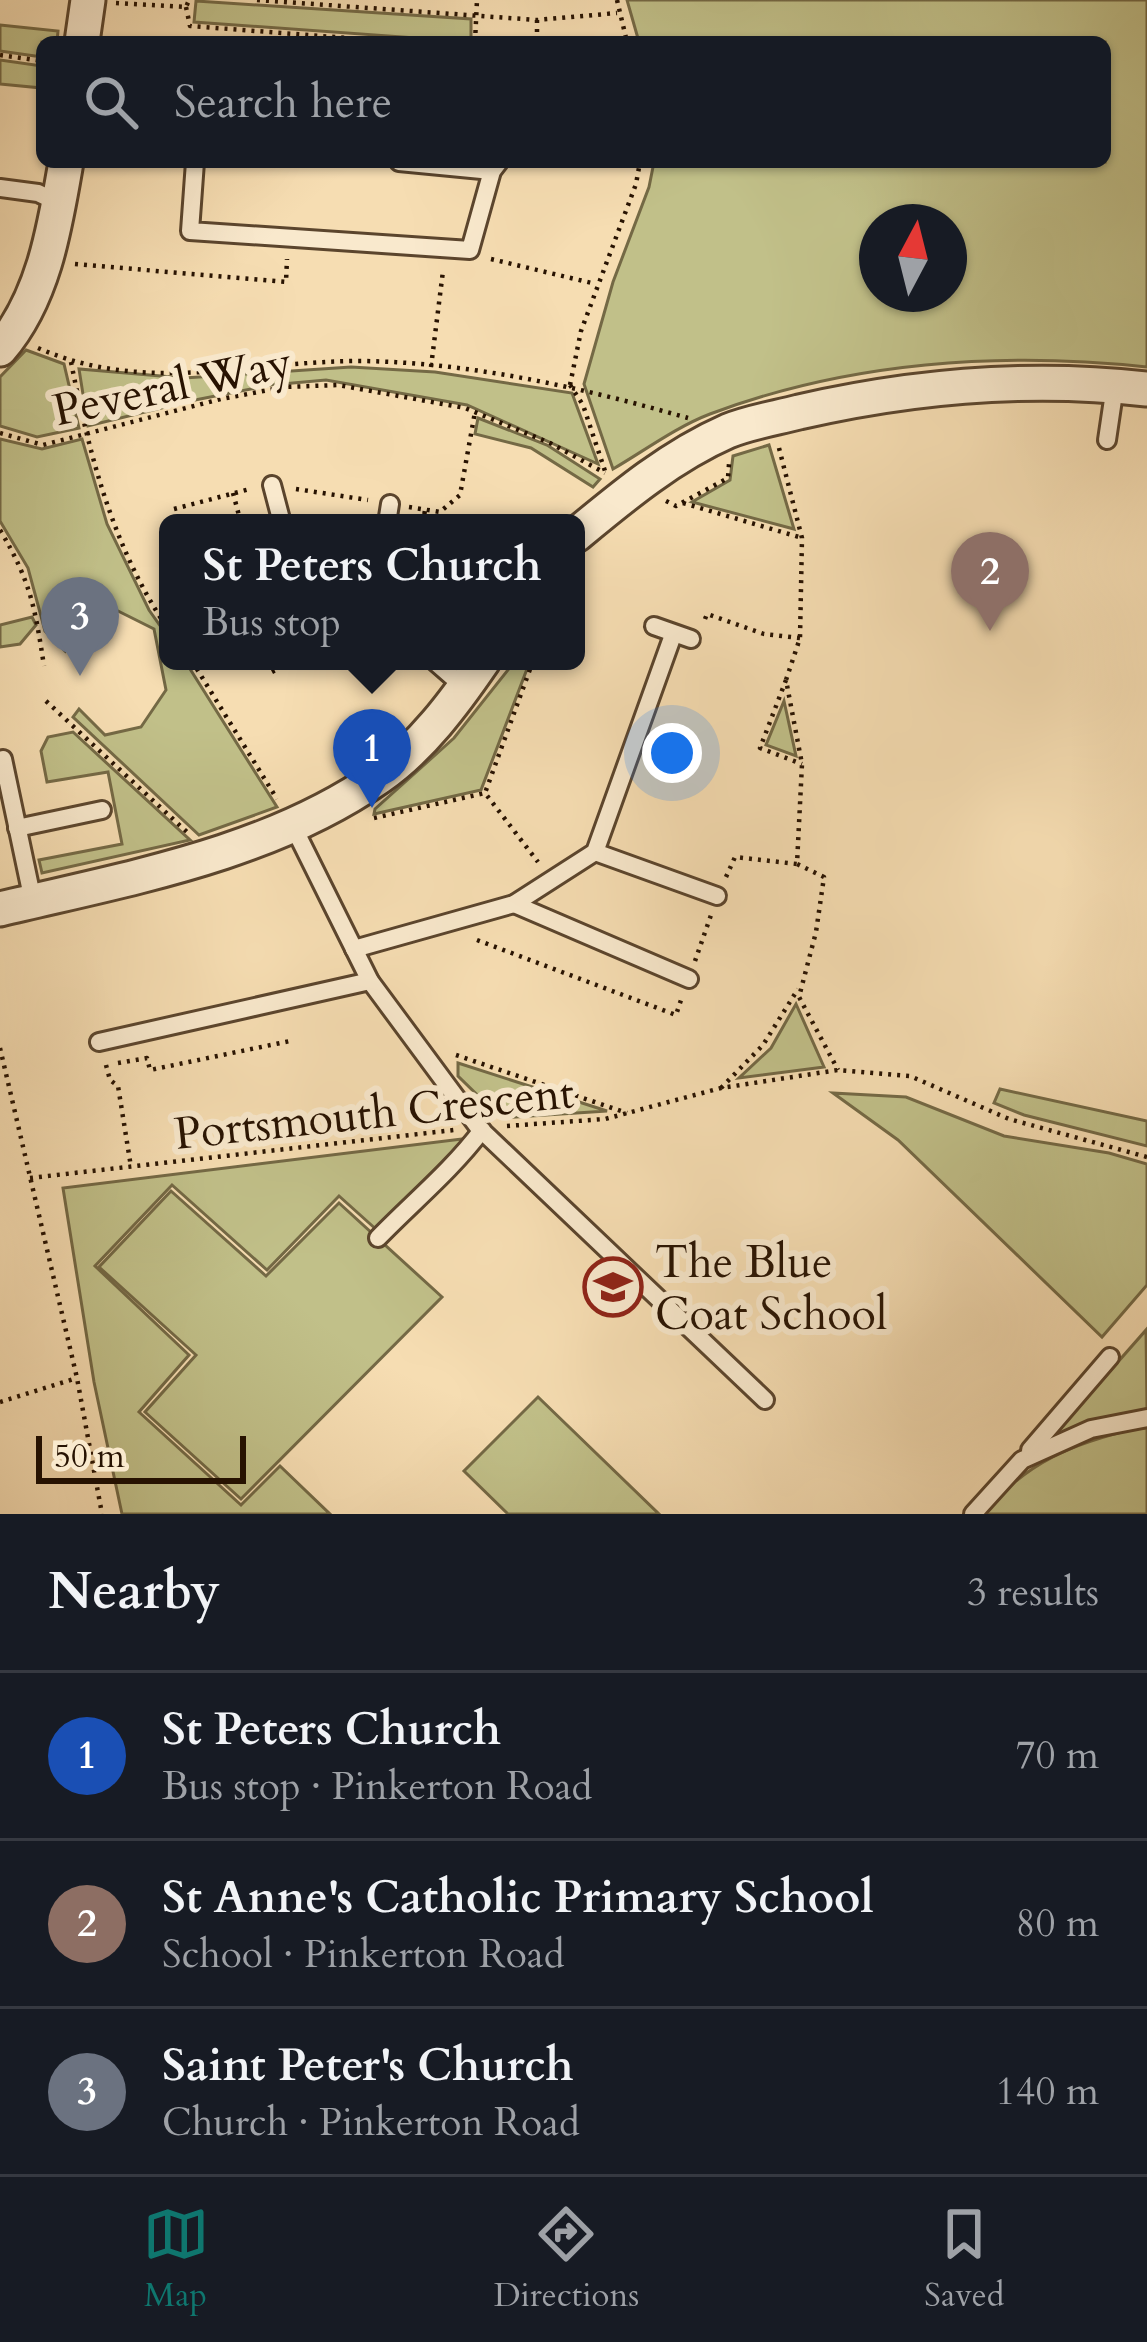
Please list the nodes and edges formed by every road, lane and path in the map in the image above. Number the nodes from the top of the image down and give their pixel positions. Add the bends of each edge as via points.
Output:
1 (257, 0) edge
2 (477, 0) edge
3 (617, 0) edge
4 (96, 1) edge
5 (187, 4) edge
6 (617, 13) junction
7 (476, 16) junction
8 (537, 20) junction
9 (84, 36) edge
10 (321, 36) edge
11 (475, 36) edge
12 (537, 36) edge
13 (625, 36) edge
14 (0, 55) edge
15 (36, 60) edge
16 (65, 168) edge
17 (195, 168) edge
18 (495, 168) edge
19 (638, 168) edge
20 (0, 188) edge
21 (59, 203) junction
22 (289, 237) junction
23 (446, 246) junction
24 (470, 250) junction
25 (46, 261) junction
26 (596, 284) junction
27 (6, 342) edge
28 (71, 362) junction
29 (431, 367) junction
30 (570, 385) junction
31 (1131, 388) edge
32 (475, 412) junction
33 (771, 419) junction
34 (730, 430) junction
35 (0, 433) edge
36 (85, 433) junction
37 (1107, 440) dead end
38 (272, 485) junction
39 (233, 493) junction
40 (683, 503) dead end
41 (174, 508) dead end
42 (425, 510) junction
43 (389, 513) edge
44 (239, 514) edge
45 (280, 514) edge
46 (424, 514) edge
47 (585, 528) edge
48 (0, 530) edge
49 (802, 538) junction
50 (159, 614) edge
51 (707, 614) dead end
52 (654, 626) dead end
53 (800, 638) junction
54 (44, 666) dead end
55 (198, 670) edge
56 (276, 670) edge
57 (530, 670) edge
58 (272, 672) dead end
59 (474, 675) edge
60 (786, 680) junction
61 (46, 700) dead end
62 (3, 760) edge
63 (802, 764) junction
64 (353, 793) junction
65 (484, 793) junction
66 (103, 810) dead end
67 (293, 826) junction
68 (17, 828) junction
69 (595, 851) junction
70 (205, 857) junction
71 (797, 864) junction
72 (552, 879) junction
73 (718, 896) joint
74 (514, 904) junction
75 (16, 905) edge
76 (354, 949) junction
77 (689, 979) dead end
78 (370, 981) junction
79 (804, 981) junction
80 (290, 1041) dead end
81 (100, 1042) dead end
82 (416, 1042) junction
83 (0, 1048) edge
84 (838, 1070) junction
85 (722, 1088) junction
86 (627, 1113) junction
87 (480, 1129) junction
88 (1147, 1157) edge
89 (131, 1166) junction
90 (30, 1178) junction
91 (378, 1238) dead end
92 (1110, 1357) dead end
93 (77, 1378) junction
94 (765, 1400) dead end
95 (0, 1402) edge
96 (1147, 1418) edge
97 (1022, 1460) junction
98 (102, 1514) edge
99 (973, 1514) edge

1 - 7 path
2 - 7 path
3 - 6 path
4 - 5 path
4 - 9 street
5 - 10 path via 190,26
6 - 8 path
6 - 13 path
7 - 8 path
7 - 11 path
8 - 12 path
14 - 15 path
16 - 21 street
17 - 22 lane via 190,231
18 - 24 lane
19 - 26 path
20 - 21 lane
21 - 25 street
22 - 23 lane
22 - 25 path via 286,282
23 - 24 lane
23 - 29 path
24 - 26 path
25 - 27 street
26 - 30 path
27 - 28 path, Peveral Way
28 - 29 path, Peveral Way via 171,374 304,363
28 - 36 path
29 - 30 path, Peveral Way
30 - 32 path, Peveral Way via 605,473
30 - 34 path, Peveral Way
31 - 33 street via 946,388
31 - 37 lane
32 - 36 path, Peveral Way via 313,385
32 - 42 path via 460,495 440,512
33 - 34 street
33 - 49 path
34 - 47 street via 683,454
35 - 36 path, Peveral Way via 43,445
36 - 50 path via 105,503
38 - 39 path
38 - 43 path
38 - 45 lane
39 - 41 path
39 - 44 path
40 - 49 path
42 - 43 path
42 - 46 path
48 - 54 path via 27,578
49 - 53 path
51 - 53 path
52 - 69 lane via 682,637
53 - 60 path
55 - 67 path
56 - 58 path
57 - 65 path
59 - 64 street via 428,731
60 - 63 path
60 - 63 path via 760,748
61 - 70 path
62 - 68 lane
63 - 71 path
64 - 65 path via 370,819
64 - 67 street
65 - 72 path
66 - 68 lane
67 - 70 street
67 - 76 lane
68 - 75 lane
69 - 72 lane
69 - 73 lane
70 - 75 street
71 - 73 path via 735,856
71 - 79 path via 824,877
72 - 74 lane
74 - 76 lane
74 - 77 lane
76 - 78 lane
78 - 81 lane
78 - 82 lane
79 - 84 path via 799,998
79 - 85 path via 764,1045
80 - 89 path via 150,1070 147,1058 105,1066 118,1086
82 - 86 path
82 - 87 lane
83 - 90 path
84 - 85 path, Portsmouth Crescent
84 - 88 path, Portsmouth Crescent via 910,1076 1009,1118
85 - 86 path, Portsmouth Crescent
86 - 87 path, Portsmouth Crescent
87 - 89 path, Portsmouth Crescent
87 - 91 lane via 457,1163
87 - 94 lane
89 - 90 path, Portsmouth Crescent
90 - 93 path
92 - 97 lane
93 - 95 path
93 - 98 path
96 - 97 lane via 1091,1429
97 - 99 lane

